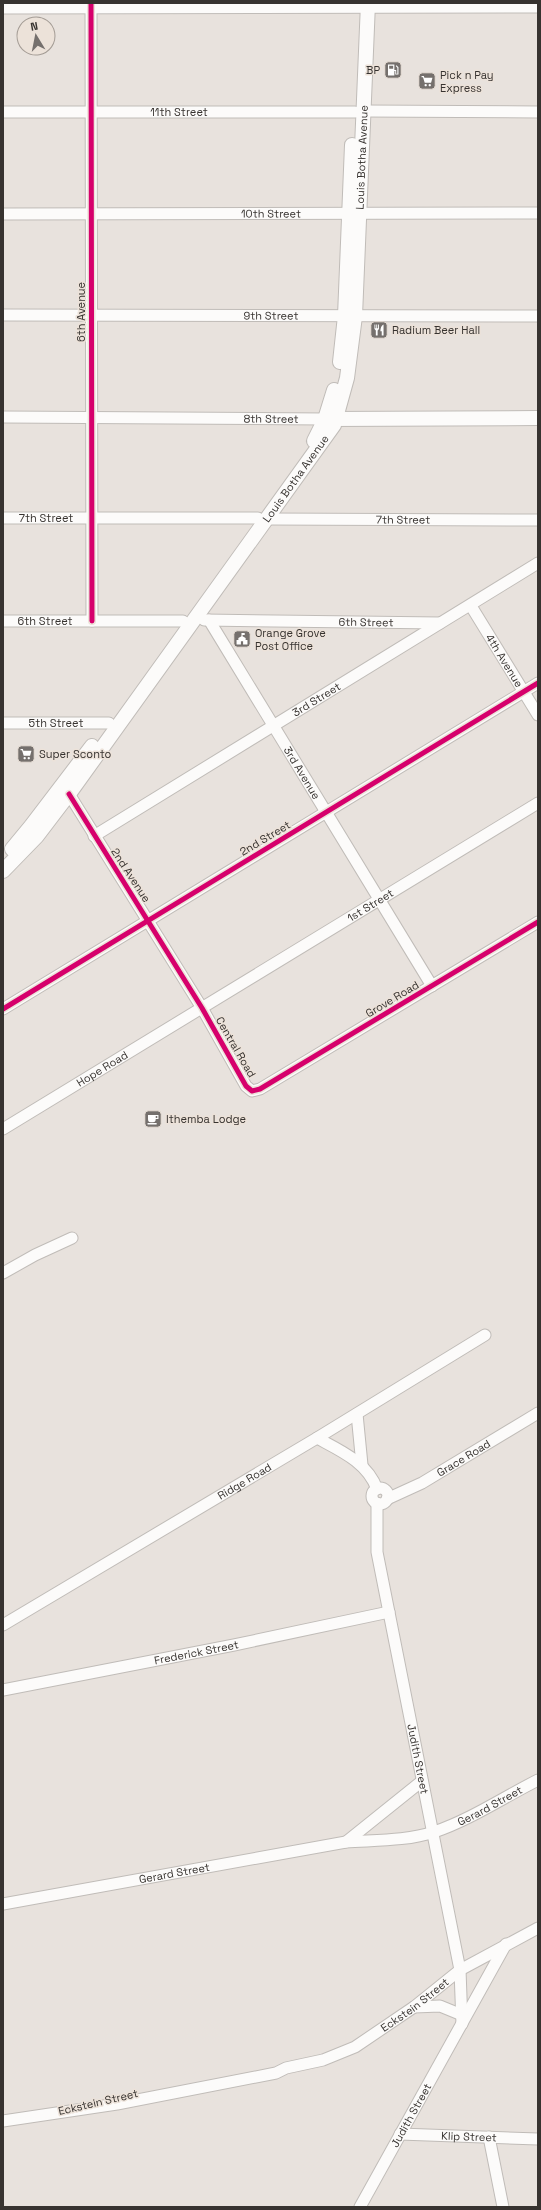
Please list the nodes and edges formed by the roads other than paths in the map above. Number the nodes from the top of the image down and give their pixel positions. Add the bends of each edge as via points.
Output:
1 (91, 5) edge
2 (364, 5) edge
3 (538, 7) edge
4 (3, 8) edge
5 (3, 112) edge
6 (91, 112) junction
7 (359, 112) junction
8 (538, 112) edge
9 (91, 213) junction
10 (538, 213) edge
11 (3, 214) edge
12 (354, 214) junction
13 (3, 315) edge
14 (91, 315) junction
15 (350, 316) junction
16 (538, 316) edge
17 (3, 417) edge
18 (92, 418) junction
19 (538, 418) edge
20 (331, 419) junction
21 (3, 518) edge
22 (92, 518) junction
23 (263, 519) junction
24 (538, 520) edge
25 (538, 563) edge
26 (472, 606) junction
27 (209, 620) junction
28 (3, 621) edge
29 (92, 621) junction
30 (189, 621) junction
31 (440, 623) junction
32 (538, 683) edge
33 (524, 691) junction
34 (538, 715) edge
35 (3, 723) edge
36 (109, 723) junction
37 (273, 726) junction
38 (69, 794) junction
39 (538, 803) edge
40 (326, 813) junction
41 (94, 836) junction
42 (3, 858) edge
43 (3, 871) edge
44 (380, 900) junction
45 (148, 921) junction
46 (538, 922) edge
47 (432, 986) junction
48 (202, 1008) junction
49 (3, 1009) edge
50 (256, 1091) joint
51 (3, 1129) edge
52 (72, 1238) dead end
53 (3, 1273) edge
54 (485, 1335) dead end
55 (538, 1413) edge
56 (357, 1414) junction
57 (317, 1438) junction
58 (362, 1465) junction
59 (377, 1488) junction
60 (387, 1499) junction
61 (377, 1503) junction
62 (389, 1612) junction
63 (3, 1625) edge
64 (3, 1690) edge
65 (538, 1780) edge
66 (422, 1781) junction
67 (433, 1832) junction
68 (346, 1842) junction
69 (3, 1904) edge
70 (538, 1928) edge
71 (506, 1944) junction
72 (460, 1970) junction
73 (414, 2006) junction
74 (462, 2020) junction
75 (3, 2122) edge
76 (400, 2134) junction
77 (489, 2137) junction
78 (538, 2139) edge
79 (360, 2207) edge
80 (503, 2207) edge

1 - 2 street
1 - 4 street
1 - 6 street, 6th Avenue
2 - 3 street
2 - 7 main road, Louis Botha Avenue
5 - 6 street, 11th Street
6 - 7 street, 11th Street
6 - 9 street, 6th Avenue
7 - 8 street, 11th Street
7 - 12 main road, Louis Botha Avenue
9 - 11 street, 10th Street
9 - 12 street, 10th Street
9 - 14 street, 6th Avenue
10 - 12 street, 10th Street
12 - 15 main road, Louis Botha Avenue
13 - 14 street, 9th Street
14 - 15 street, 9th Street
14 - 18 street, 6th Avenue
15 - 16 street, 9th Street
15 - 20 main road, Louis Botha Avenue via 347,378
17 - 18 street, 8th Street
18 - 20 street, 8th Street
18 - 22 street, 6th Avenue
19 - 20 main road, 8th Street
20 - 23 main road, Louis Botha Avenue via 330,433
21 - 22 street, 7th Street
22 - 23 street, 7th Street
22 - 29 street, 6th Avenue
23 - 24 street, 7th Street
23 - 30 main road, Louis Botha Avenue
25 - 26 street, 3rd Street
26 - 31 street, 3rd Street
26 - 33 street, 4th Avenue
27 - 30 street, 6th Street
27 - 31 street, 6th Street
27 - 37 street, 3rd Avenue
28 - 29 street, 6th Street
29 - 30 street, 6th Street
30 - 36 main road, Louis Botha Avenue
30 - 38 main road, Louis Botha Avenue
31 - 37 street, 3rd Street
32 - 33 street, 2nd Street
33 - 34 street, 4th Avenue
33 - 40 street, 2nd Street
35 - 36 street, 5th Street
36 - 42 main road, Louis Botha Avenue via 31,826
37 - 40 street, 3rd Avenue
37 - 41 street, 3rd Street
38 - 41 street, 2nd Avenue
38 - 43 main road, Louis Botha Avenue via 37,836
39 - 44 street, 1st Street
40 - 44 street, 3rd Avenue
40 - 45 street, 2nd Street
41 - 45 street, 2nd Avenue
44 - 47 street, 3rd Avenue
44 - 48 street, 1st Street
45 - 48 street, 2nd Avenue
45 - 49 street, 2nd Street
46 - 47 street, Grove Road
47 - 50 street, Grove Road
48 - 50 street, Central Road via 246,1086
48 - 51 street, Hope Road
52 - 53 street
54 - 56 street, Ridge Road
55 - 60 street, Grace Road via 422,1483
56 - 57 street, Ridge Road
56 - 58 street
57 - 58 street
57 - 63 street, Ridge Road
58 - 59 street
59 - 60 street via 384,1489
59 - 61 street via 372,1498
60 - 61 street via 383,1504
61 - 62 street, Judith Street via 377,1547
62 - 64 street, Frederick Street
62 - 66 street, Judith Street
65 - 67 street, Gerard Street via 460,1821
66 - 67 street, Judith Street
66 - 68 street, Gerard Street
67 - 68 street, Gerard Street
67 - 72 street, Judith Street
68 - 69 street, Gerard Street
70 - 71 street, Eckstein Street
71 - 72 street, Eckstein Street
71 - 74 street, Judith Street
72 - 73 street, Eckstein Street
72 - 74 street, Judith Street
73 - 74 street via 440,2006
73 - 75 street, Eckstein Street via 355,2047 323,2060 179,2084
74 - 76 street, Judith Street
76 - 77 street, Klip Street
76 - 79 street, Judith Street
77 - 78 street, Klip Street
77 - 80 street

